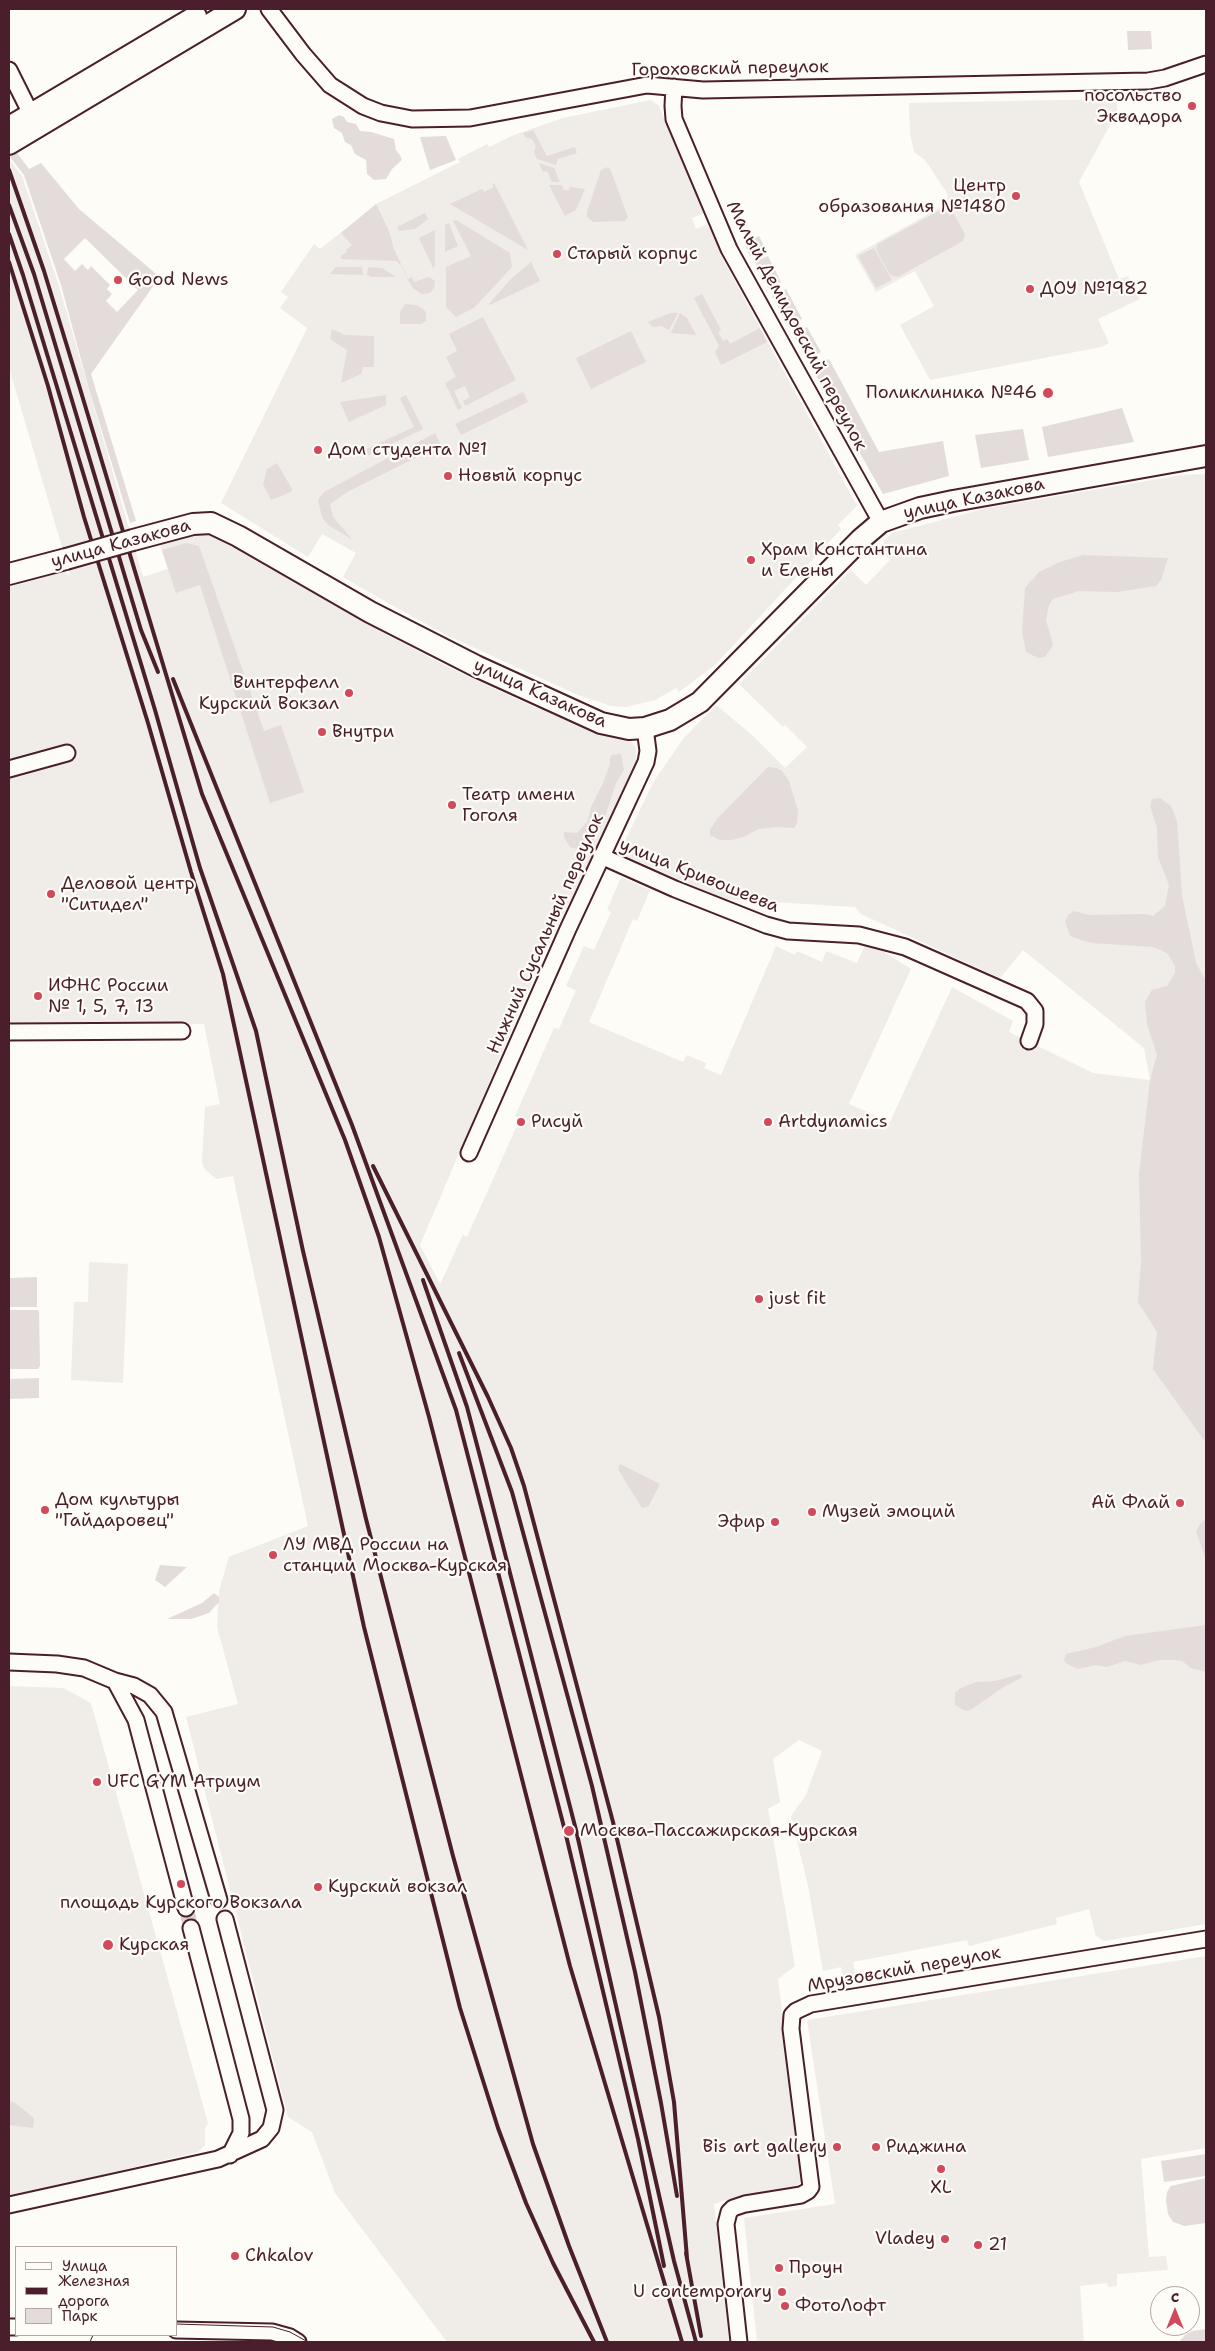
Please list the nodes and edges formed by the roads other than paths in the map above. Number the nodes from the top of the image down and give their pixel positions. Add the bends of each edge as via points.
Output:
1 (208, 9) edge
2 (235, 9) edge
3 (269, 9) edge
4 (1206, 64) edge
5 (9, 70) edge
6 (674, 87) junction
7 (34, 120) junction
8 (10, 138) edge
9 (1206, 456) edge
10 (881, 522) junction
11 (9, 574) edge
12 (645, 728) junction
13 (67, 753) dead end
14 (9, 769) edge
15 (600, 856) junction
16 (9, 1032) edge
17 (182, 1032) dead end
18 (1029, 1041) dead end
19 (469, 1153) dead end
20 (9, 1662) edge
21 (115, 1681) junction
22 (219, 1900) dead end
23 (186, 1908) tunnel mouth
24 (225, 1919) dead end
25 (191, 1928) tunnel mouth
26 (1206, 1939) edge
27 (230, 2155) junction
28 (9, 2206) edge
29 (178, 2330) edge
30 (298, 2342) edge
31 (738, 2342) edge

1 - 7 street
2 - 7 street
3 - 6 street, Гороховский переулок via 330,86 363,106 398,117 470,118 639,86
4 - 6 street, Гороховский переулок via 1165,78 1148,80 703,90
5 - 7 street
6 - 10 street, Малый Демидовский переулок via 674,119 729,249
7 - 8 street
9 - 10 street, улица Казакова via 953,501
10 - 12 street, улица Казакова via 700,702 670,720
11 - 12 street, улица Казакова, bridge via 193,524 211,523 370,612 476,666 601,723 629,729
12 - 15 street, Нижний Сусальный переулок via 646,762
13 - 14 street
15 - 18 street, улица Кривошеева via 766,925 788,931 859,935 905,946 1027,1001 1035,1011 1036,1024
15 - 19 street, Нижний Сусальный переулок
16 - 17 street
20 - 21 street via 84,1668
21 - 22 street via 134,1686 150,1696 164,1712
21 - 23 street via 136,1720
24 - 27 street via 275,2110 271,2128 262,2139
25 - 27 street via 241,2119 241,2133
26 - 31 street, Мрузовский переулок via 811,2004 796,2010 792,2015 791,2028 811,2186 801,2195 745,2204 729,2212 726,2224
27 - 28 street
29 - 30 street via 272,2332 290,2336

